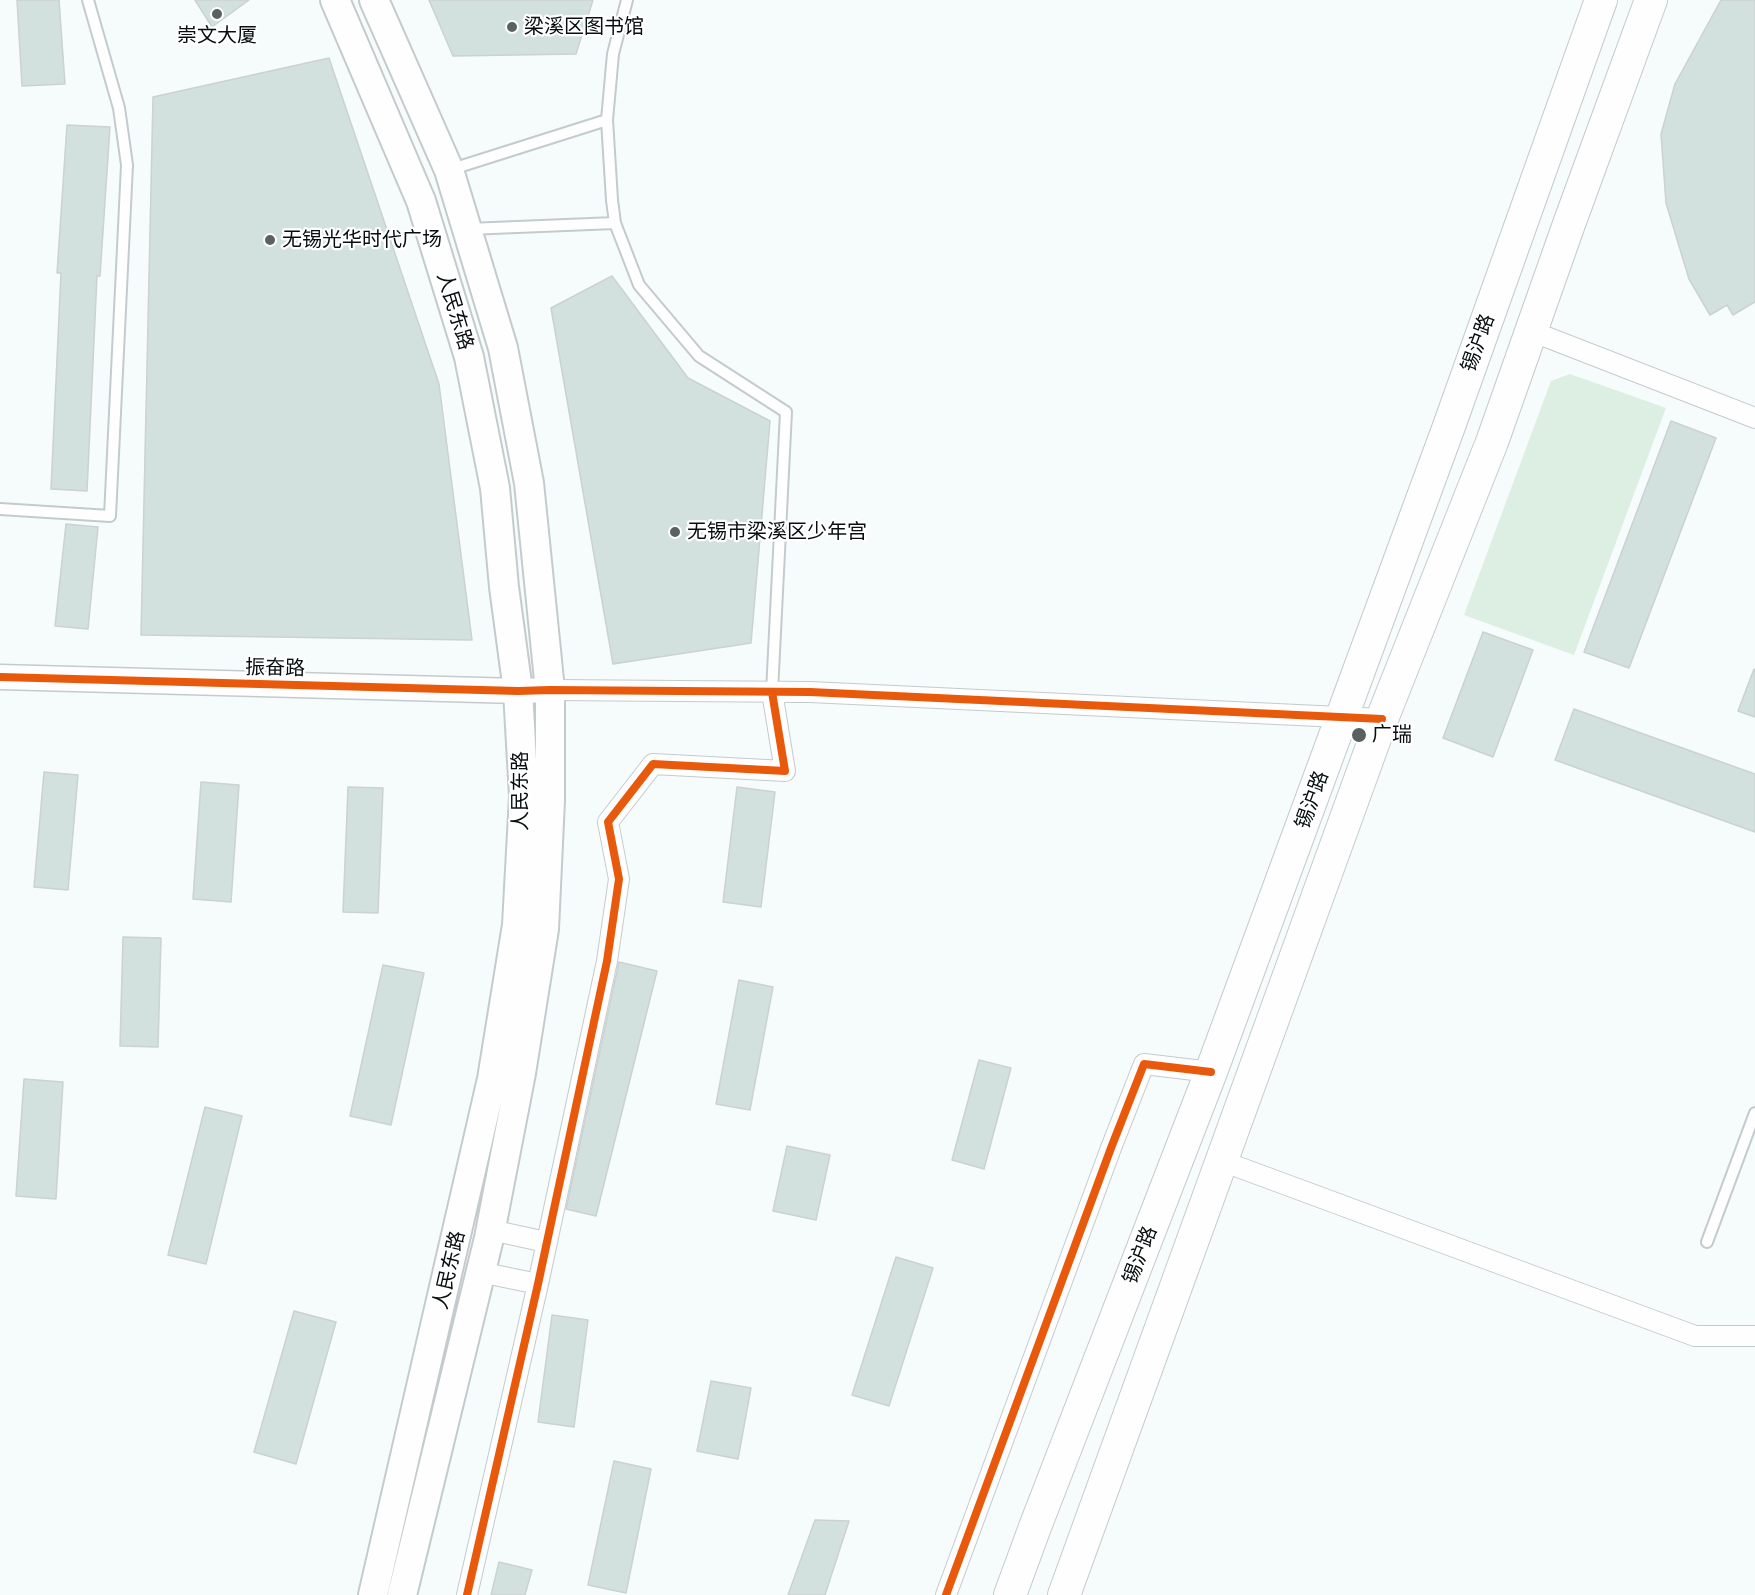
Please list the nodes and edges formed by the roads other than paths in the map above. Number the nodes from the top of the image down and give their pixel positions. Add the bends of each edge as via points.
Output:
1 (88, 0) edge
2 (335, 0) edge
3 (374, 0) edge
4 (627, 0) edge
5 (1601, 0) edge
6 (1651, 0) edge
7 (607, 120) junction
8 (450, 170) junction
9 (615, 223) junction
10 (468, 229) junction
11 (1531, 331) junction
12 (1755, 418) edge
13 (0, 509) edge
14 (0, 677) edge
15 (550, 690) junction
16 (518, 691) junction
17 (772, 692) junction
18 (1342, 718) junction
19 (1382, 719) junction
20 (1211, 1072) junction
21 (1755, 1113) edge
22 (1222, 1161) junction
23 (490, 1230) junction
24 (546, 1242) junction
25 (1707, 1242) dead end
26 (480, 1272) junction
27 (537, 1284) junction
28 (1755, 1336) edge
29 (373, 1595) edge
30 (402, 1595) edge
31 (466, 1595) edge
32 (946, 1595) edge
33 (1010, 1595) edge
34 (1064, 1595) edge

1 - 13 lane via 118,108 128,165 110,516
2 - 16 main road, 人民东路 via 421,201 469,357 495,488
3 - 8 main road, 人民东路
4 - 7 lane via 613,54
5 - 18 main road, 锡沪路
6 - 11 main road, 锡沪路
7 - 8 lane
7 - 9 lane
8 - 10 main road, 人民东路
9 - 10 lane
9 - 17 lane via 639,285 699,356 786,412
10 - 15 main road, 人民东路 via 503,348 529,483
11 - 12 street
11 - 19 main road, 锡沪路 via 1492,442
14 - 16 street, 振奋路
15 - 16 street, 振奋路
15 - 17 street
15 - 23 main road, 人民东路 via 544,930 522,1073
16 - 29 main road, 人民东路 via 524,796 517,926 492,1079
17 - 18 street
17 - 24 street via 785,771 653,764 608,822 618,891 607,961
18 - 19 street
18 - 20 main road, 锡沪路
19 - 22 main road, 锡沪路
20 - 32 street via 1144,1064
20 - 33 main road, 锡沪路
21 - 25 lane
22 - 28 street via 1695,1336
22 - 34 main road, 锡沪路
23 - 24 street
23 - 26 main road, 人民东路
24 - 27 street
26 - 27 street
26 - 30 main road, 人民东路
27 - 31 street

